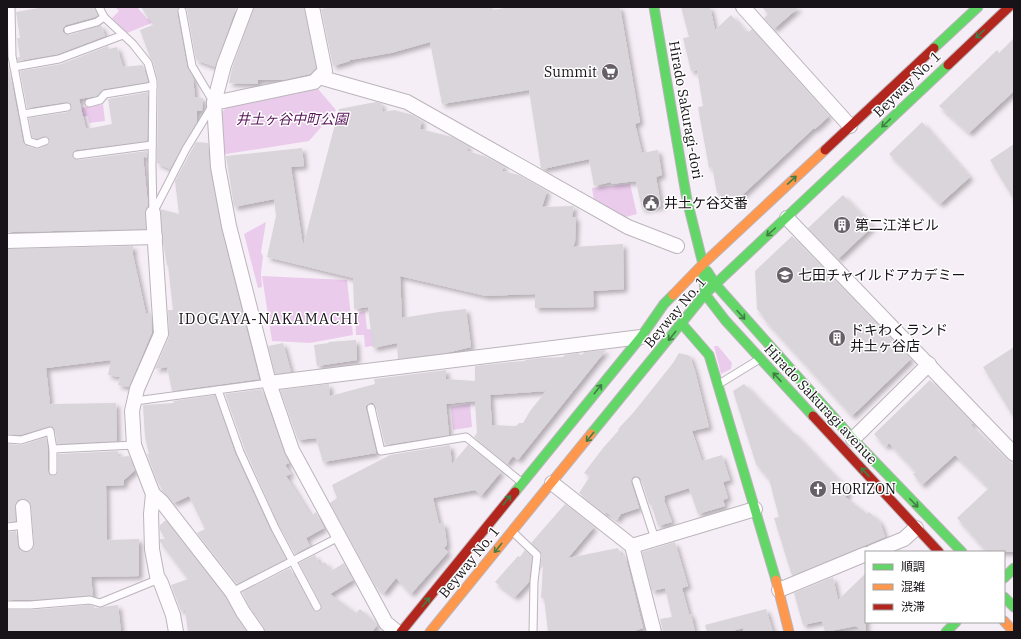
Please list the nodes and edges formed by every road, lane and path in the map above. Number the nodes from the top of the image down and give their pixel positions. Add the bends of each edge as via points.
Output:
1 (7, 7) edge
2 (11, 7) edge
3 (99, 7) edge
4 (246, 7) edge
5 (312, 7) edge
6 (654, 7) edge
7 (742, 7) edge
8 (1009, 7) edge
9 (974, 8) edge
10 (182, 11) dead end
11 (104, 17) junction
12 (68, 30) dead end
13 (123, 35) junction
14 (14, 67) junction
15 (319, 77) junction
16 (153, 86) junction
17 (89, 103) dead end
18 (214, 103) junction
19 (67, 107) dead end
20 (23, 114) junction
21 (850, 126) junction
22 (45, 141) dead end
23 (152, 145) junction
24 (77, 155) dead end
25 (153, 213) junction
26 (787, 218) junction
27 (155, 237) junction
28 (7, 241) edge
29 (677, 246) dead end
30 (703, 264) junction
31 (716, 285) junction
32 (705, 294) junction
33 (682, 324) junction
34 (641, 337) junction
35 (760, 359) junction
36 (929, 364) junction
37 (269, 383) junction
38 (718, 385) junction
39 (218, 390) junction
40 (134, 400) junction
41 (371, 408) dead end
42 (7, 439) edge
43 (853, 439) junction
44 (134, 445) junction
45 (53, 449) junction
46 (1014, 454) edge
47 (53, 471) dead end
48 (636, 481) dead end
49 (522, 482) junction
50 (552, 483) junction
51 (154, 494) junction
52 (23, 507) dead end
53 (755, 509) junction
54 (25, 525) junction
55 (7, 527) edge
56 (916, 528) junction
57 (512, 531) junction
58 (339, 537) junction
59 (655, 539) junction
60 (26, 544) dead end
61 (632, 546) junction
62 (874, 551) edge
63 (938, 551) edge
64 (961, 551) edge
65 (865, 554) edge
66 (292, 561) junction
67 (1014, 568) edge
68 (1005, 577) edge
69 (159, 579) junction
70 (779, 590) junction
71 (232, 592) junction
72 (1005, 598) edge
73 (7, 605) edge
74 (1014, 607) edge
75 (317, 608) dead end
76 (1005, 622) edge
77 (955, 623) edge
78 (176, 632) edge
79 (257, 632) edge
80 (397, 632) edge
81 (402, 632) edge
82 (430, 632) edge
83 (533, 632) edge
84 (654, 632) edge
85 (789, 632) edge
86 (946, 632) edge
87 (1014, 632) edge

1 - 2 lane
2 - 14 lane
3 - 11 lane
4 - 18 street via 224,65
5 - 15 street via 325,71
6 - 30 main road, Hirado Sakuragi-dori via 687,200
7 - 21 street
8 -> 26 main road, Beyway No. 1
9 - 21 main road, Beyway No. 1
10 - 18 lane via 192,66
11 - 12 lane via 97,22
11 - 13 lane
13 - 14 lane via 59,59
13 - 16 lane via 148,63
14 - 20 lane
15 - 18 street via 314,82
15 - 29 street via 407,102 628,227
16 - 17 lane via 105,94 100,100
16 - 23 lane
18 - 25 lane via 186,148
18 - 37 street via 218,167 229,226
19 - 20 lane
20 - 22 lane via 28,141 36,144
30 -> 21 main road, Beyway No. 1
23 - 24 lane
23 - 25 lane
25 - 27 street
26 -> 31 main road, Beyway No. 1
26 - 36 street
27 - 28 street
27 - 40 street via 161,334
30 - 31 main road, Hirado Sakuragi avenue
30 - 32 main road
30 - 34 main road, Beyway No. 1 via 664,304
31 - 32 main road, Beyway No. 1
31 -> 43 main road, Hirado Sakuragi avenue
32 - 33 main road, Beyway No. 1
32 - 35 main road, Hirado Sakuragi avenue
33 - 38 main road via 709,355
33 -> 50 main road, Beyway No. 1
34 - 37 street
49 -> 34 main road, Beyway No. 1
35 - 38 lane
56 -> 35 main road, Hirado Sakuragi avenue
36 - 43 street
36 - 46 street
37 - 39 lane
37 - 58 street via 292,450
38 - 53 main road
39 - 40 lane
39 - 66 lane via 240,452
40 - 44 street
41 - 49 lane via 381,451 466,437
42 - 45 lane via 21,440 50,431
43 -> 64 main road, Hirado Sakuragi avenue
44 - 45 lane
44 - 51 street
45 - 47 lane
48 - 59 lane
81 -> 49 main road, Beyway No. 1
50 - 57 main road, Beyway No. 1
50 - 61 street
51 - 69 street via 152,549
51 - 71 street
52 - 54 street
53 - 59 street
53 - 70 main road
54 - 55 lane
54 - 60 street
56 - 62 street via 904,539
56 - 63 main road, Hirado Sakuragi avenue
57 -> 82 main road, Beyway No. 1
57 - 83 lane via 537,555
58 - 66 lane
58 - 80 street via 386,623
59 - 61 street
61 - 84 street
65 - 70 street
66 - 71 lane
66 - 75 lane
67 - 68 main road
69 - 73 lane via 100,603 90,600
69 - 78 street via 173,615
70 - 85 main road
71 - 79 street
72 - 74 main road
76 - 87 main road
77 - 86 main road

